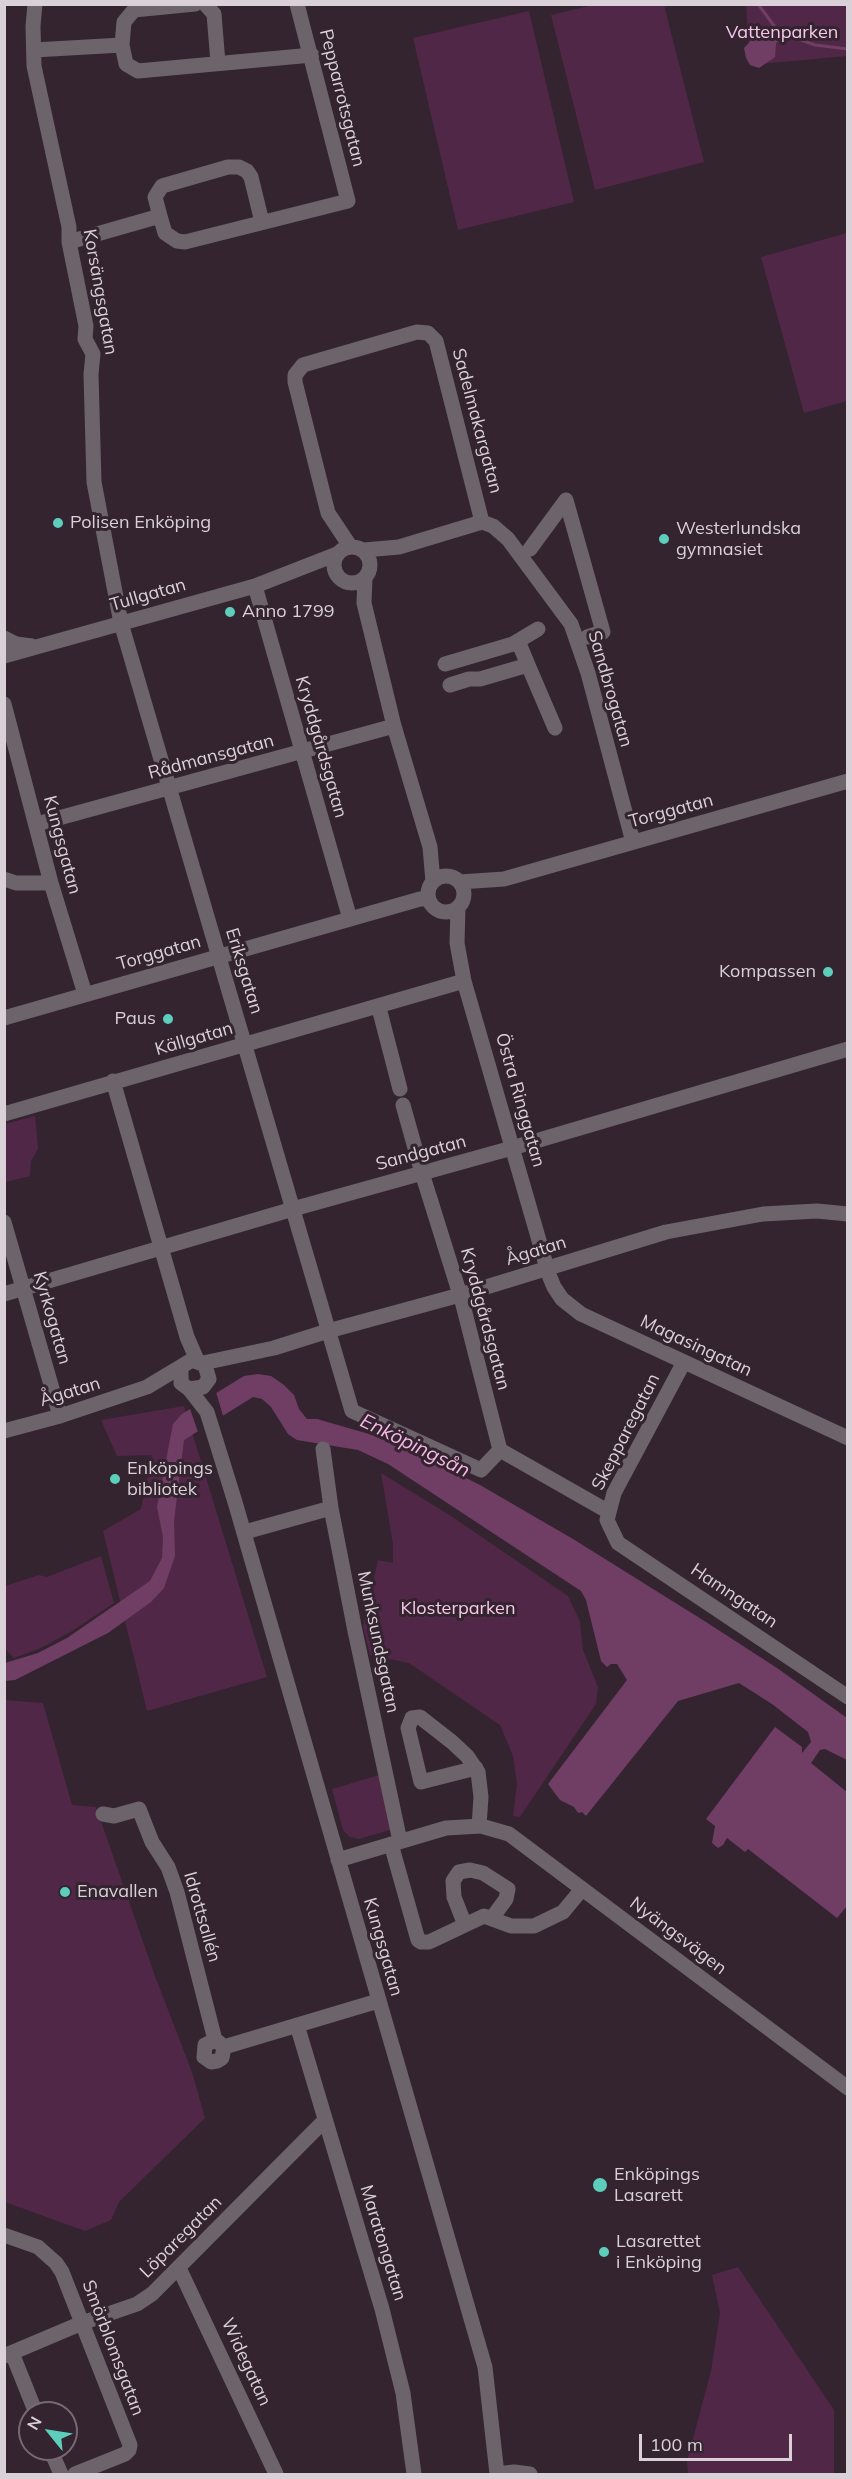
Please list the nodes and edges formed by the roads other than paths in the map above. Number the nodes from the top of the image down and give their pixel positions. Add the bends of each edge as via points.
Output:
1 (35, 4) edge
2 (195, 4) edge
3 (205, 4) edge
4 (297, 4) edge
5 (122, 45) junction
6 (34, 50) junction
7 (312, 55) junction
8 (218, 63) junction
9 (160, 216) junction
10 (262, 222) junction
11 (69, 242) junction
12 (482, 522) junction
13 (399, 547) junction
14 (530, 549) dead end
15 (350, 550) junction
16 (302, 570) junction
17 (367, 573) junction
18 (340, 578) junction
19 (255, 586) junction
20 (364, 603) junction
21 (121, 623) junction
22 (538, 629) dead end
23 (587, 637) dead end
24 (4, 638) edge
25 (518, 641) junction
26 (38, 646) junction
27 (4, 656) edge
28 (445, 664) dead end
29 (528, 665) junction
30 (450, 685) dead end
31 (4, 704) edge
32 (394, 726) junction
33 (555, 728) dead end
34 (303, 753) junction
35 (848, 781) edge
36 (168, 788) junction
37 (37, 824) junction
38 (633, 842) junction
39 (430, 847) junction
40 (4, 879) edge
41 (504, 879) junction
42 (457, 880) junction
43 (433, 882) junction
44 (51, 883) junction
45 (428, 899) junction
46 (460, 906) junction
47 (440, 911) junction
48 (350, 919) junction
49 (457, 943) junction
50 (220, 956) junction
51 (464, 981) junction
52 (85, 994) junction
53 (379, 1008) junction
54 (4, 1018) edge
55 (245, 1044) junction
56 (848, 1049) edge
57 (113, 1081) junction
58 (400, 1089) dead end
59 (403, 1105) dead end
60 (4, 1114) edge
61 (512, 1148) junction
62 (422, 1173) junction
63 (293, 1209) junction
64 (848, 1214) edge
65 (5, 1228) edge
66 (161, 1248) junction
67 (548, 1268) junction
68 (23, 1288) junction
69 (4, 1294) edge
70 (460, 1295) junction
71 (328, 1331) junction
72 (684, 1362) junction
73 (197, 1382) junction
74 (60, 1416) junction
75 (4, 1431) edge
76 (848, 1438) edge
77 (323, 1449) dead end
78 (500, 1450) junction
79 (331, 1508) junction
80 (608, 1516) junction
81 (244, 1532) junction
82 (848, 1697) edge
83 (476, 1768) junction
84 (103, 1814) dead end
85 (479, 1826) junction
86 (395, 1842) junction
87 (338, 1860) junction
88 (582, 1889) junction
89 (492, 1918) junction
90 (465, 1925) junction
91 (378, 2001) junction
92 (297, 2025) junction
93 (848, 2088) edge
94 (325, 2120) junction
95 (4, 2235) edge
96 (179, 2268) junction
97 (82, 2324) junction
98 (8, 2354) edge
99 (30, 2401) edge
100 (55, 2461) edge
101 (497, 2474) edge
102 (61, 2475) edge
103 (75, 2475) edge
104 (276, 2475) edge
105 (414, 2475) edge
106 (530, 2475) edge

1 - 6 street, Korsängsgatan
2 - 5 street via 134,10 124,22
3 - 8 street via 214,14
4 - 7 street, Pepparrotsgatan
5 - 6 street
5 - 8 street via 126,64 138,71
6 - 11 street, Korsängsgatan
7 - 8 street
7 - 10 street, Pepparrotsgatan via 348,201
9 - 10 street via 165,233 184,242
9 - 10 street via 155,197 162,186 239,167 247,171 255,184
9 - 11 street
11 - 21 street, Korsängsgatan via 86,326 85,339 93,354 94,482
12 - 13 street
12 - 15 street, Sadelmakargatan via 436,341 428,333 417,332 303,365 295,375 328,513
12 - 38 street, Sandbrogatan via 493,525 508,539 571,624
13 - 15 street
13 - 17 street
14 - 23 street via 566,500 603,632
15 - 16 street, Tullgatan
15 - 17 street via 370,559
15 - 18 street via 334,562
16 - 18 street, Tullgatan via 325,570
16 - 19 street, Tullgatan
17 - 18 street via 358,582
17 - 20 street
18 - 20 street
19 - 21 street, Tullgatan
19 - 34 street, Kryddgårdsgatan
20 - 32 street
21 - 26 street, Tullgatan
21 - 36 street, Eriksgatan
22 - 25 street
24 - 26 street via 16,644
25 - 28 street
25 - 29 street
26 - 27 street, Tullgatan
29 - 30 street
29 - 33 street
31 - 37 street, Kungsgatan
32 - 34 street, Rådmansgatan
32 - 39 street
34 - 36 street, Rådmansgatan
34 - 48 street, Kryddgårdsgatan
35 - 38 street, Torggatan
36 - 37 street, Rådmansgatan
36 - 50 street, Eriksgatan
37 - 44 street, Kungsgatan
38 - 41 street, Torggatan
39 - 42 street
39 - 43 street
40 - 44 street
41 - 42 street, Torggatan
41 - 46 street, Torggatan
42 - 43 street via 441,877
42 - 46 street via 464,892
43 - 45 street
44 - 52 street, Kungsgatan
45 - 47 street
45 - 48 street, Torggatan
46 - 47 street
46 - 49 street, Östra Ringgatan
47 - 49 street, Östra Ringgatan
48 - 50 street, Torggatan
49 - 51 street, Östra Ringgatan
50 - 52 street, Torggatan
50 - 55 street, Eriksgatan
51 - 53 street, Källgatan
51 - 61 street, Östra Ringgatan
52 - 54 street, Torggatan
53 - 55 street, Källgatan
53 - 58 street
55 - 57 street, Källgatan
55 - 63 street, Eriksgatan
56 - 61 street, Sandgatan
57 - 60 street, Källgatan
57 - 66 street
59 - 62 street, Kryddgårdsgatan
61 - 62 street, Sandgatan
61 - 67 street, Östra Ringgatan
62 - 63 street, Sandgatan
62 - 70 street, Kryddgårdsgatan
63 - 66 street, Sandgatan
63 - 71 street, Eriksgatan
64 - 67 street, Ågatan via 763,1214 712,1222
65 - 68 street, Kyrkogatan
66 - 68 street, Sandgatan
66 - 73 street
67 - 70 street, Ågatan
67 - 72 street, Magasingatan via 562,1299 581,1314
68 - 69 street, Sandgatan
68 - 74 street, Kyrkogatan
70 - 71 street, Ågatan
70 - 78 street, Kryddgårdsgatan
71 - 73 street, Ågatan via 240,1357
71 - 78 street via 351,1411 481,1470
72 - 76 street, Magasingatan
72 - 80 street, Skepparegatan via 614,1492
73 - 74 street, Ågatan via 147,1387
73 - 81 street, Kungsgatan
74 - 75 street, Ågatan
77 - 79 street, Munksundsgatan
78 - 80 street
79 - 81 street
79 - 86 street, Munksundsgatan
80 - 82 street, Hamngatan via 618,1543
81 - 87 street, Kungsgatan
83 - 83 street via 435,1727 420,1717 411,1718 408,1728 421,1782
83 - 85 street via 481,1797
84 - 92 street, Idrottsallén via 114,1816 139,1809 177,1892 219,2044
85 - 86 street, Nyängsvägen via 446,1828
85 - 88 street, Nyängsvägen via 509,1834
86 - 87 street, Nyängsvägen
86 - 90 street, Munksundsgatan via 418,1940 429,1942
87 - 91 street, Kungsgatan
88 - 89 street via 563,1912 534,1926 511,1926
88 - 93 street, Nyängsvägen
89 - 90 street via 484,1916
89 - 90 street via 506,1899 508,1889 483,1873 459,1872 453,1881 454,1897
91 - 92 street, Idrottsallén
91 - 101 street, Kungsgatan via 485,2367
92 - 94 street, Maratongatan
94 - 96 street, Löparegatan
94 - 105 street, Maratongatan via 404,2393
95 - 97 street, Smörblomsgatan via 38,2247 56,2263
96 - 97 street, Löparegatan via 145,2300
96 - 104 street, Widegatan
97 - 98 street, Löparegatan
97 - 103 street, Smörblomsgatan via 130,2445 125,2454
98 - 99 street
100 - 102 street
101 - 106 street

